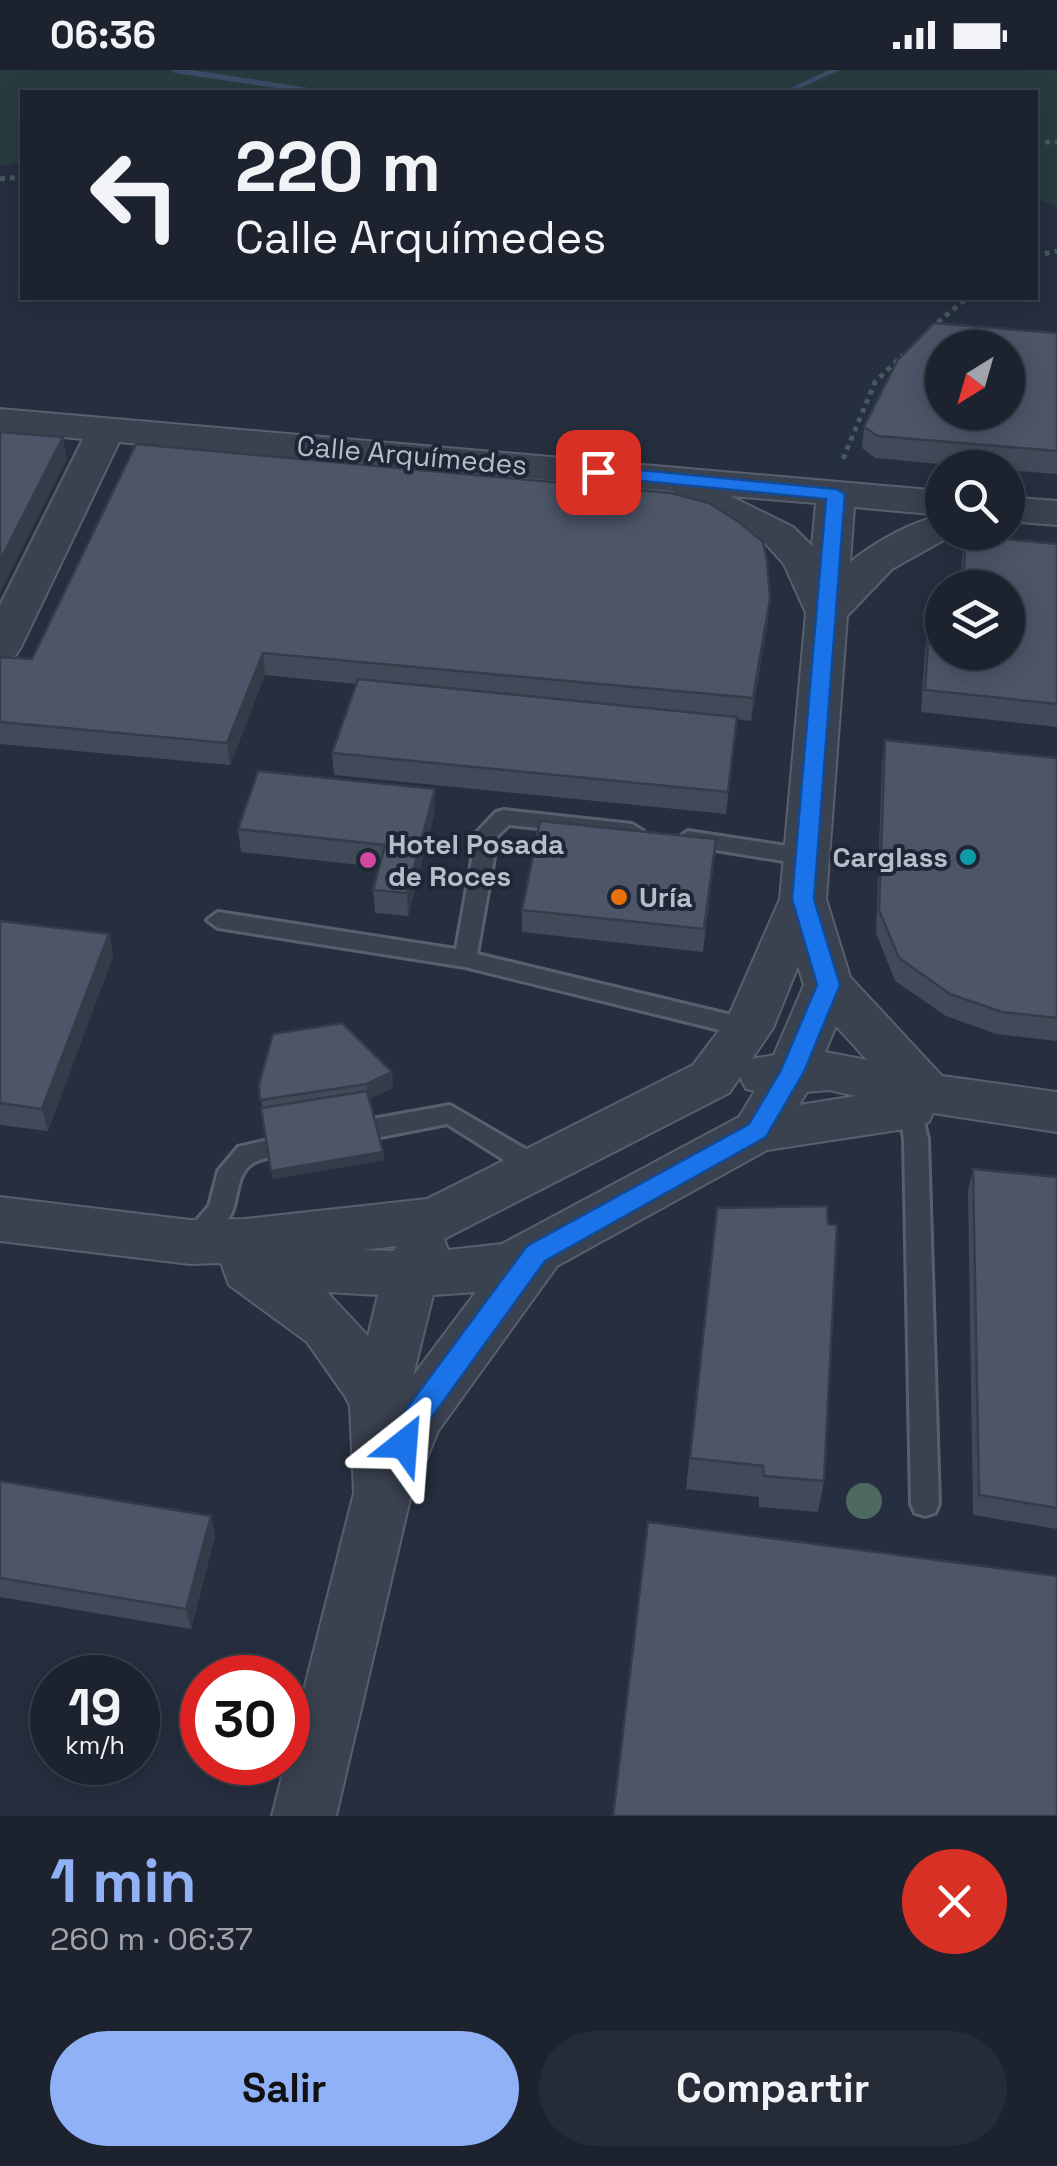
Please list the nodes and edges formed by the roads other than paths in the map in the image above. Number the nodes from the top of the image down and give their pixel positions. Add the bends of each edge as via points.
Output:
1 (0, 420) edge
2 (107, 428) junction
3 (636, 476) junction
4 (836, 494) junction
5 (925, 502) edge
6 (925, 534) edge
7 (827, 614) junction
8 (0, 647) edge
9 (805, 878) junction
10 (218, 920) dead end
11 (783, 944) junction
12 (465, 959) junction
13 (828, 985) junction
14 (748, 1028) junction
15 (792, 1072) junction
16 (711, 1078) junction
17 (934, 1100) junction
18 (1057, 1112) edge
19 (757, 1130) junction
20 (537, 1168) junction
21 (0, 1219) edge
22 (435, 1220) junction
23 (375, 1230) junction
24 (212, 1252) junction
25 (536, 1254) junction
26 (411, 1274) junction
27 (397, 1412) junction
28 (925, 1504) dead end
29 (304, 1816) edge

1 - 2 street, Calle Arquímedes
2 - 3 street, Calle Arquímedes
2 - 8 street
3 - 4 street, Calle Arquímedes
3 - 7 street via 704,496 780,535 802,559
4 - 5 street, Calle Arquímedes
4 - 7 street
6 - 7 street via 886,550
7 - 9 street
9 - 11 street
9 - 12 lane via 504,816 488,832
9 - 13 street
10 - 12 lane
11 - 14 street
11 - 15 street via 785,991 772,1042
12 - 14 lane
13 - 15 street
13 - 17 street
14 - 16 street
15 - 16 street
15 - 17 street via 830,1093
15 - 19 street
16 - 20 street
17 - 18 street
17 - 19 street
17 - 28 lane via 916,1139
19 - 25 street
20 - 22 street
20 - 24 lane via 450,1114 247,1154 230,1172
21 - 24 street
22 - 23 street
22 - 26 street
23 - 24 street
23 - 26 street
24 - 26 street
24 - 27 street via 302,1300
25 - 26 street via 466,1273
25 - 27 street
26 - 27 street
27 - 29 street

